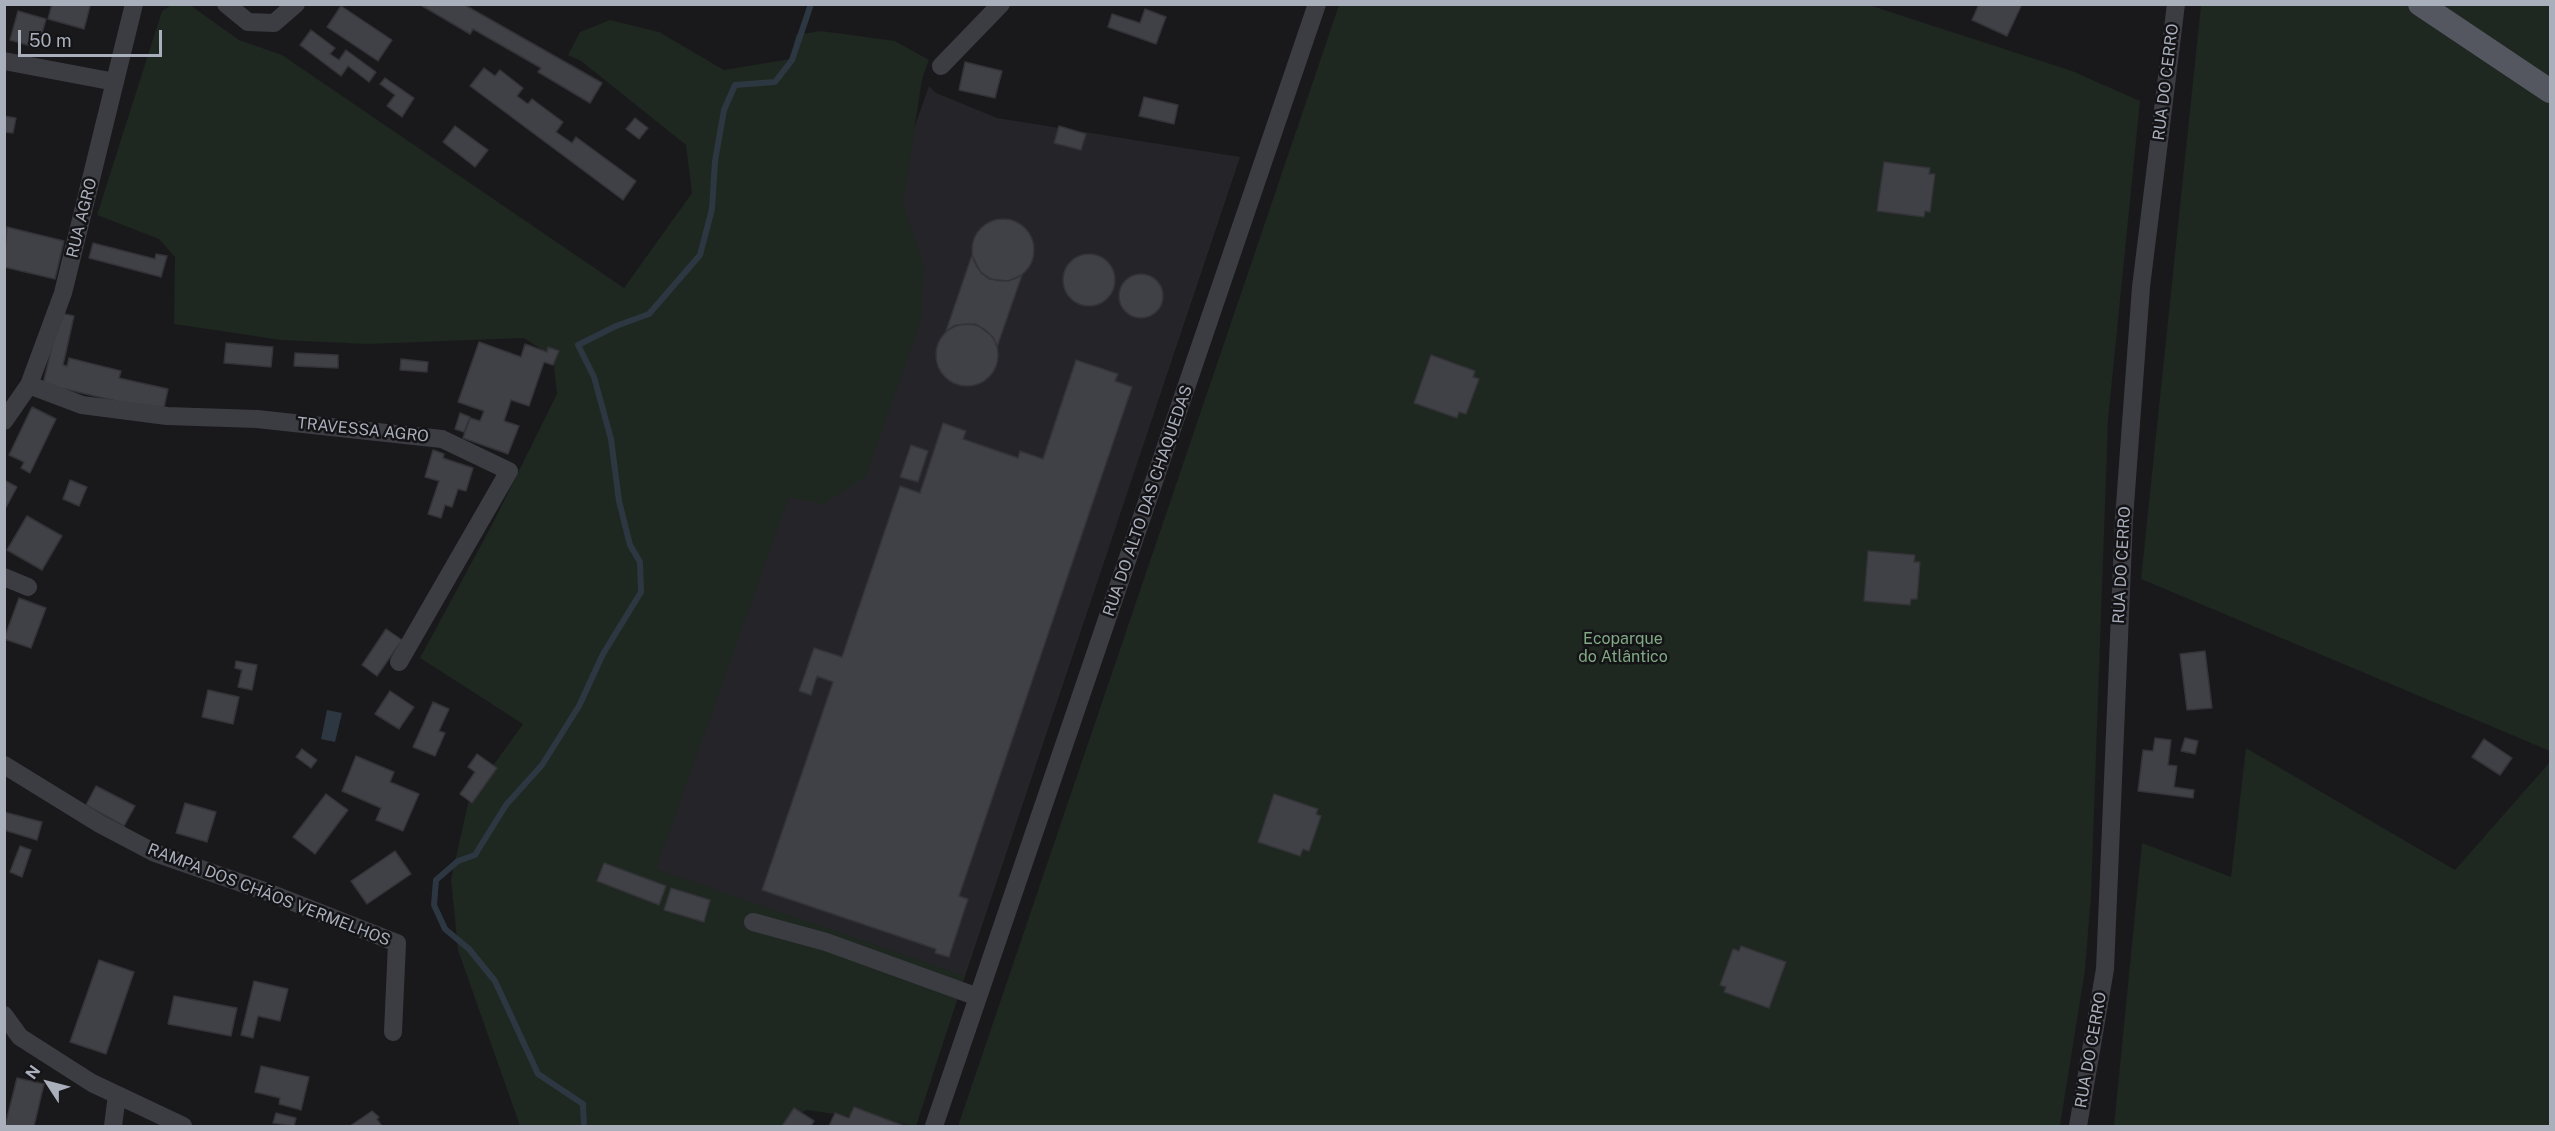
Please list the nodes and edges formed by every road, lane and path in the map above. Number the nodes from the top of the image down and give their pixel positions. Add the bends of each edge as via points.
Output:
1 (134, 4) edge
2 (226, 4) edge
3 (296, 4) edge
4 (1001, 4) edge
5 (1317, 4) edge
6 (2176, 4) edge
7 (2420, 4) edge
8 (4, 61) edge
9 (941, 66) dead end
10 (115, 82) junction
11 (2550, 91) edge
12 (29, 385) junction
13 (4, 421) edge
14 (4, 577) edge
15 (28, 587) dead end
16 (399, 662) dead end
17 (4, 765) edge
18 (753, 922) dead end
19 (978, 998) junction
20 (4, 1015) edge
21 (393, 1032) dead end
22 (117, 1095) junction
23 (112, 1126) edge
24 (183, 1126) edge
25 (934, 1126) edge
26 (2078, 1126) edge

1 - 10 street, RUA AGRO
2 - 3 street via 248,22 274,23
4 - 9 street
5 - 19 street, RUA DO ALTO DAS CHAQUEDAS
6 - 26 street, RUA DO CERRO via 2141,287 2126,496 2105,969
7 - 11 main road
8 - 10 street
10 - 12 street, RUA AGRO via 63,293
12 - 13 street, RUA AGRO
12 - 16 street, TRAVESSA AGRO via 81,405 146,414 257,419 442,439 509,471
14 - 15 street
17 - 21 street, RAMPA DOS CHÃOS VERMELHOS via 155,853 397,943
18 - 19 street via 826,942
19 - 25 street, RUA DO ALTO DAS CHAQUEDAS
20 - 22 street via 20,1037
22 - 23 street
22 - 24 street

